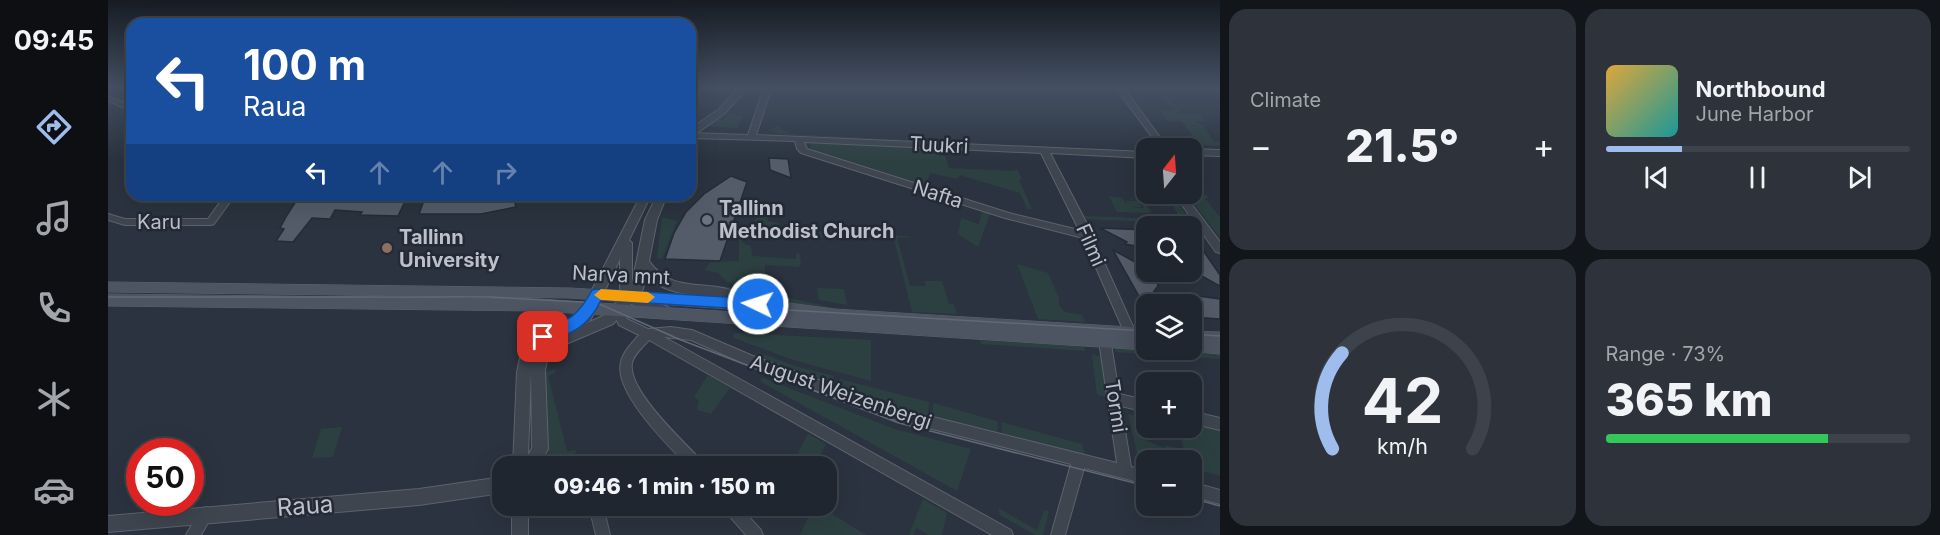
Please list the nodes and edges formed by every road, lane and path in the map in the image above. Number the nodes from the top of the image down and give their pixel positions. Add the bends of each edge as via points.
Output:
1 (721, 112) edge
2 (760, 112) edge
3 (1137, 112) edge
4 (696, 130) edge
5 (696, 134) edge
6 (751, 138) junction
7 (799, 138) junction
8 (1157, 138) edge
9 (1044, 150) junction
10 (1202, 152) edge
11 (1220, 153) edge
12 (1136, 155) edge
13 (226, 201) edge
14 (643, 201) edge
15 (659, 201) edge
16 (1186, 204) edge
17 (108, 217) edge
18 (1087, 235) junction
19 (626, 239) junction
20 (1220, 249) edge
21 (644, 263) junction
22 (108, 287) edge
23 (630, 296) junction
24 (108, 300) edge
25 (593, 301) junction
26 (758, 304) junction
27 (539, 305) junction
28 (618, 310) junction
29 (668, 313) junction
30 (1136, 332) edge
31 (648, 334) junction
32 (1202, 337) edge
33 (1136, 338) edge
34 (1136, 338) edge
35 (1220, 338) edge
36 (1105, 341) junction
37 (531, 347) junction
38 (1202, 347) edge
39 (1220, 348) edge
40 (1115, 399) junction
41 (1136, 404) edge
42 (1202, 420) edge
43 (1220, 424) edge
44 (520, 456) edge
45 (537, 456) edge
46 (689, 456) edge
47 (1078, 460) junction
48 (1125, 471) junction
49 (1136, 474) edge
50 (492, 486) edge
51 (1202, 492) edge
52 (1220, 497) edge
53 (206, 514) junction
54 (520, 516) edge
55 (598, 516) edge
56 (739, 516) edge
57 (108, 524) edge
58 (193, 535) edge
59 (520, 535) edge
60 (603, 535) edge
61 (756, 535) edge
62 (1006, 535) edge
63 (1058, 535) edge

1 - 4 street
2 - 6 street
3 - 8 street
5 - 6 street, Tuukri
6 - 7 street, Tuukri
7 - 9 street, Tuukri
7 - 18 street, Nafta via 804,152 1008,216
9 - 12 street, Tuukri
9 - 18 street, Filmi
10 - 11 street
13 - 17 street, Karu via 211,222 125,222
14 - 19 street
15 - 21 street via 651,220
16 - 20 street
18 - 30 street, Filmi
19 - 23 street via 625,284
19 - 25 street
21 - 23 street via 639,284
21 - 26 street via 653,277 668,286 728,294
22 - 25 main road, Narva mnt via 499,290
23 - 25 main road, Narva mnt
23 - 26 main road, Narva mnt
23 - 28 street
23 - 29 street
24 - 27 main road, Narva mnt
25 - 27 main road, Narva mnt
25 - 28 main road, Narva mnt
25 - 37 street via 579,321 543,337
26 - 33 main road, Narva mnt via 834,315
27 - 37 street
28 - 29 main road, Narva mnt
28 - 31 street via 623,322
28 - 45 street via 603,323 551,344 542,354 538,370 540,449
29 - 36 main road, Narva mnt
31 - 46 street via 626,364 630,386
31 - 47 street, August Weizenbergi via 682,332 893,413
31 - 62 street
32 - 35 main road
34 - 36 main road, Narva mnt
36 - 40 street, Tormi
37 - 44 street via 524,372
38 - 39 main road
40 - 41 street
40 - 48 street, Tormi
42 - 43 street
47 - 48 street, August Weizenbergi
47 - 63 street
48 - 49 street, August Weizenbergi
50 - 53 street, Raua via 418,497
51 - 52 street
53 - 57 street, Raua
53 - 58 street
54 - 59 street
55 - 60 street
56 - 61 street

